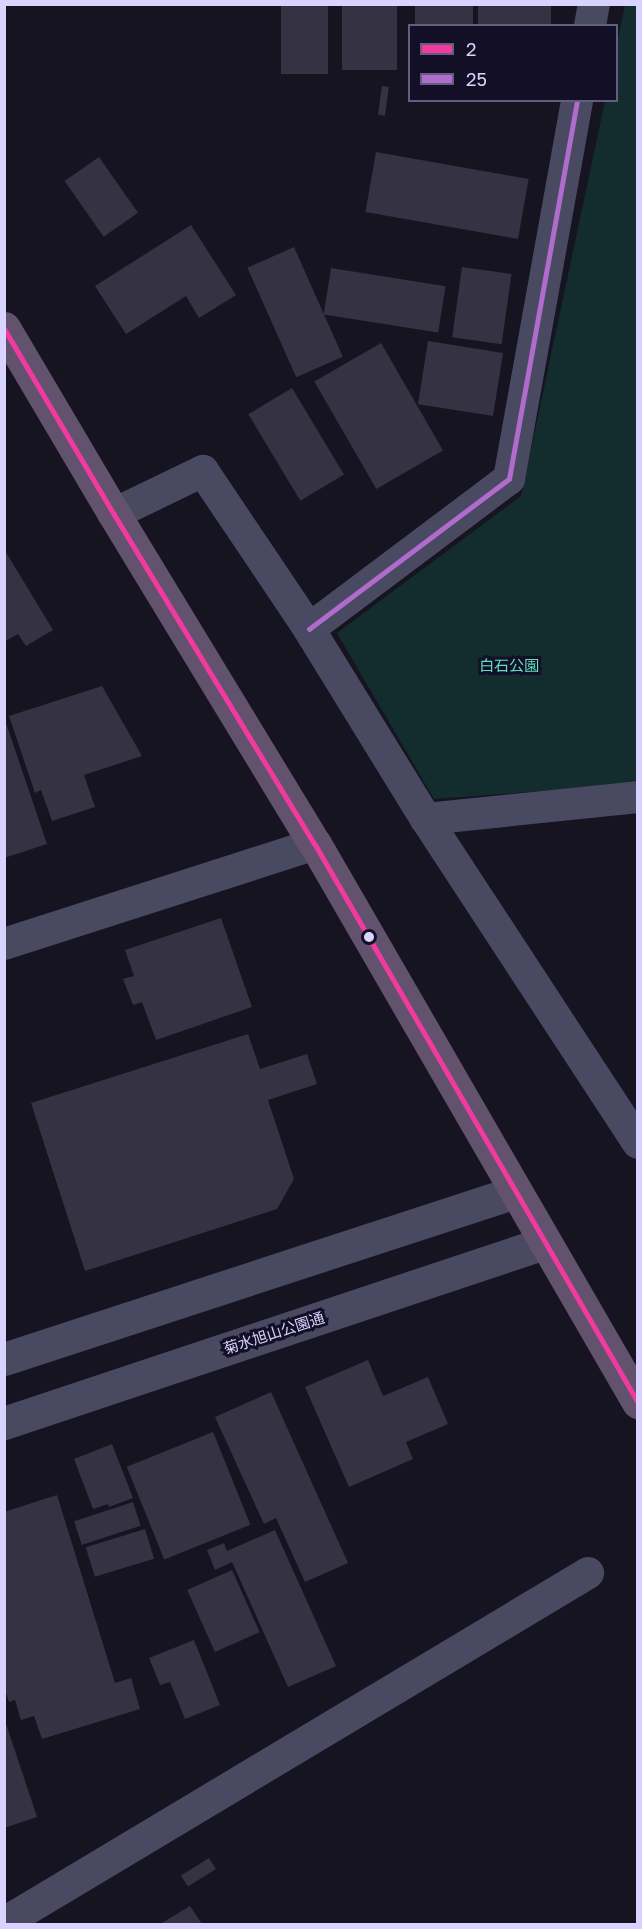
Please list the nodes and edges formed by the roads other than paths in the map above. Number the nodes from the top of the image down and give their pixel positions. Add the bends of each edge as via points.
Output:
1 (594, 4) edge
2 (590, 24) edge
3 (576, 102) edge
4 (4, 328) edge
5 (114, 514) junction
6 (309, 629) junction
7 (638, 797) edge
8 (426, 819) junction
9 (315, 844) junction
10 (4, 944) edge
11 (638, 1143) edge
12 (515, 1192) junction
13 (544, 1243) junction
14 (4, 1359) edge
15 (638, 1402) edge
16 (4, 1423) edge
17 (588, 1573) dead end
18 (4, 1923) edge

1 - 2 street
3 - 6 street via 509,479
4 - 5 highway
5 - 6 street via 203,471
5 - 9 highway
6 - 8 street
7 - 8 street
8 - 11 street
9 - 10 street
9 - 12 highway
12 - 13 highway
12 - 14 street
13 - 15 highway
13 - 16 street, 菊水旭山公園通
17 - 18 street

